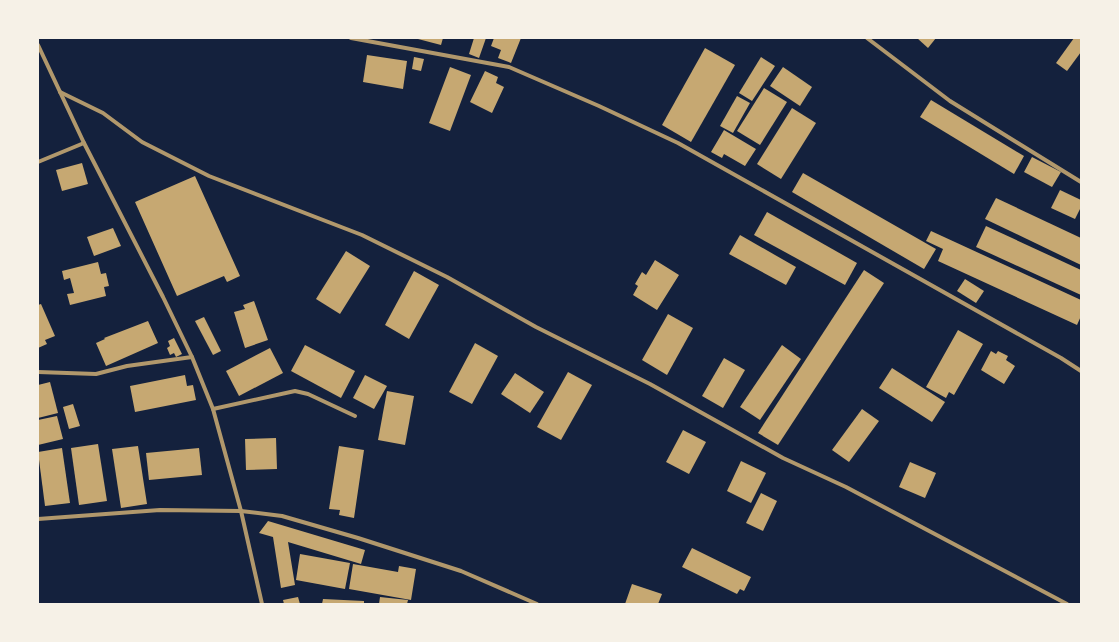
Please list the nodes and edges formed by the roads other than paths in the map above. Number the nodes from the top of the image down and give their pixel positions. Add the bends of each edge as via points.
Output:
1 (351, 38) edge
2 (867, 38) edge
3 (38, 45) edge
4 (60, 92) junction
5 (84, 143) junction
6 (38, 162) edge
7 (1081, 182) edge
8 (192, 357) junction
9 (1081, 371) edge
10 (38, 372) edge
11 (213, 408) junction
12 (355, 416) dead end
13 (241, 511) junction
14 (38, 519) edge
15 (262, 604) edge
16 (537, 604) edge
17 (1067, 604) edge

1 - 9 street via 509,66 599,106 678,143
2 - 7 street via 950,101
3 - 4 street
4 - 5 street
4 - 17 street via 103,113 142,142 209,176 362,235 447,277 536,327 650,384 783,458 846,487
5 - 6 street
5 - 8 street
8 - 10 street via 127,366 96,374
8 - 11 street
11 - 12 street via 295,390
11 - 13 street
13 - 14 street via 160,510
13 - 15 street
13 - 16 street via 282,516 358,538 461,571

